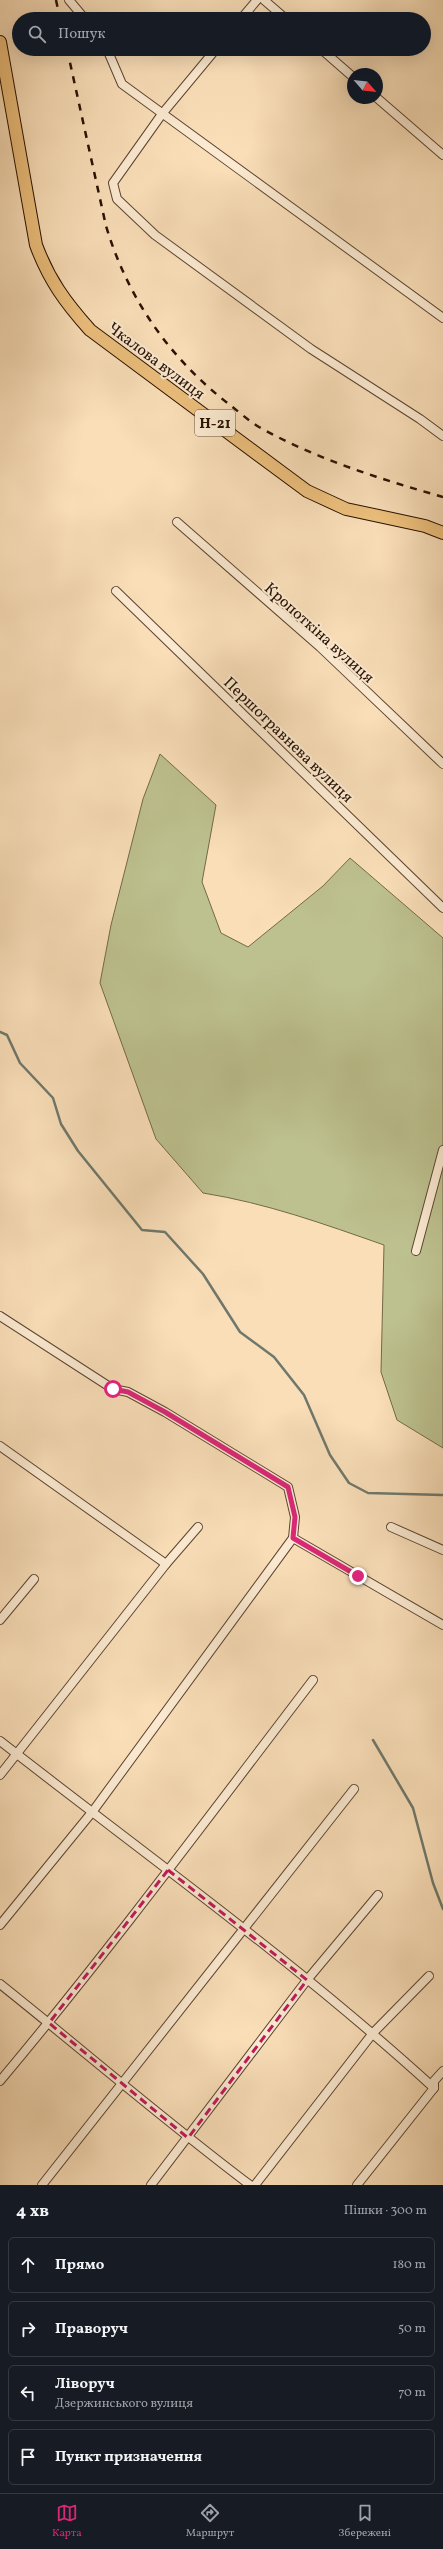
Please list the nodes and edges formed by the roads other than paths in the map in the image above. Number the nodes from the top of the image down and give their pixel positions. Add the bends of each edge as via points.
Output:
1 (69, 0) edge
2 (257, 0) edge
3 (264, 0) edge
4 (79, 12) edge
5 (247, 12) edge
6 (278, 12) edge
7 (0, 42) edge
8 (110, 56) edge
9 (210, 56) edge
10 (329, 56) edge
11 (347, 72) edge
12 (383, 103) edge
13 (162, 114) junction
14 (443, 155) edge
15 (443, 318) edge
16 (443, 436) edge
17 (177, 522) dead end
18 (443, 533) edge
19 (116, 591) dead end
20 (443, 764) edge
21 (443, 908) edge
22 (443, 1150) edge
23 (416, 1251) dead end
24 (0, 1316) edge
25 (0, 1446) edge
26 (198, 1527) dead end
27 (391, 1527) dead end
28 (293, 1538) junction
29 (443, 1550) edge
30 (166, 1564) junction
31 (34, 1579) dead end
32 (0, 1620) edge
33 (443, 1626) edge
34 (312, 1680) dead end
35 (0, 1741) edge
36 (17, 1754) junction
37 (0, 1774) edge
38 (354, 1789) dead end
39 (93, 1811) junction
40 (168, 1870) junction
41 (378, 1895) dead end
42 (0, 1925) edge
43 (244, 1929) junction
44 (429, 1976) dead end
45 (307, 1980) junction
46 (0, 1984) edge
47 (49, 2023) junction
48 (373, 2032) junction
49 (443, 2071) edge
50 (0, 2081) edge
51 (124, 2083) junction
52 (434, 2088) junction
53 (188, 2138) junction
54 (42, 2185) edge
55 (151, 2185) edge
56 (250, 2185) edge
57 (255, 2185) edge
58 (357, 2185) edge

1 - 4 street
2 - 5 street
3 - 6 street
7 - 18 main road, Чкалова вулиця / Н-21 via 36,245 46,273 68,305 90,330 307,491 346,508 425,526
8 - 13 street via 122,84
9 - 13 street
10 - 11 street
12 - 14 street
13 - 15 street
13 - 16 street via 113,182 117,199 155,235 311,349
17 - 20 street, Кропоткіна вулиця via 320,647
19 - 21 street, Першотравнева вулиця
22 - 23 street
24 - 28 street via 113,1389 128,1392 165,1412 288,1487 295,1517
25 - 30 street
26 - 30 street
27 - 29 street
28 - 33 street
28 - 39 street
30 - 36 street
31 - 32 street
34 - 40 street
35 - 36 street
36 - 37 street
36 - 39 street
38 - 43 street
39 - 40 street
39 - 42 street
40 - 43 street
40 - 47 street
41 - 45 street
43 - 45 street
43 - 51 street
44 - 48 street
45 - 48 street
45 - 53 street
46 - 47 street
47 - 50 street
47 - 51 street
48 - 52 street
48 - 57 street
49 - 52 street via 434,2080
51 - 53 street
51 - 54 street
52 - 58 street
53 - 55 street
53 - 56 street

